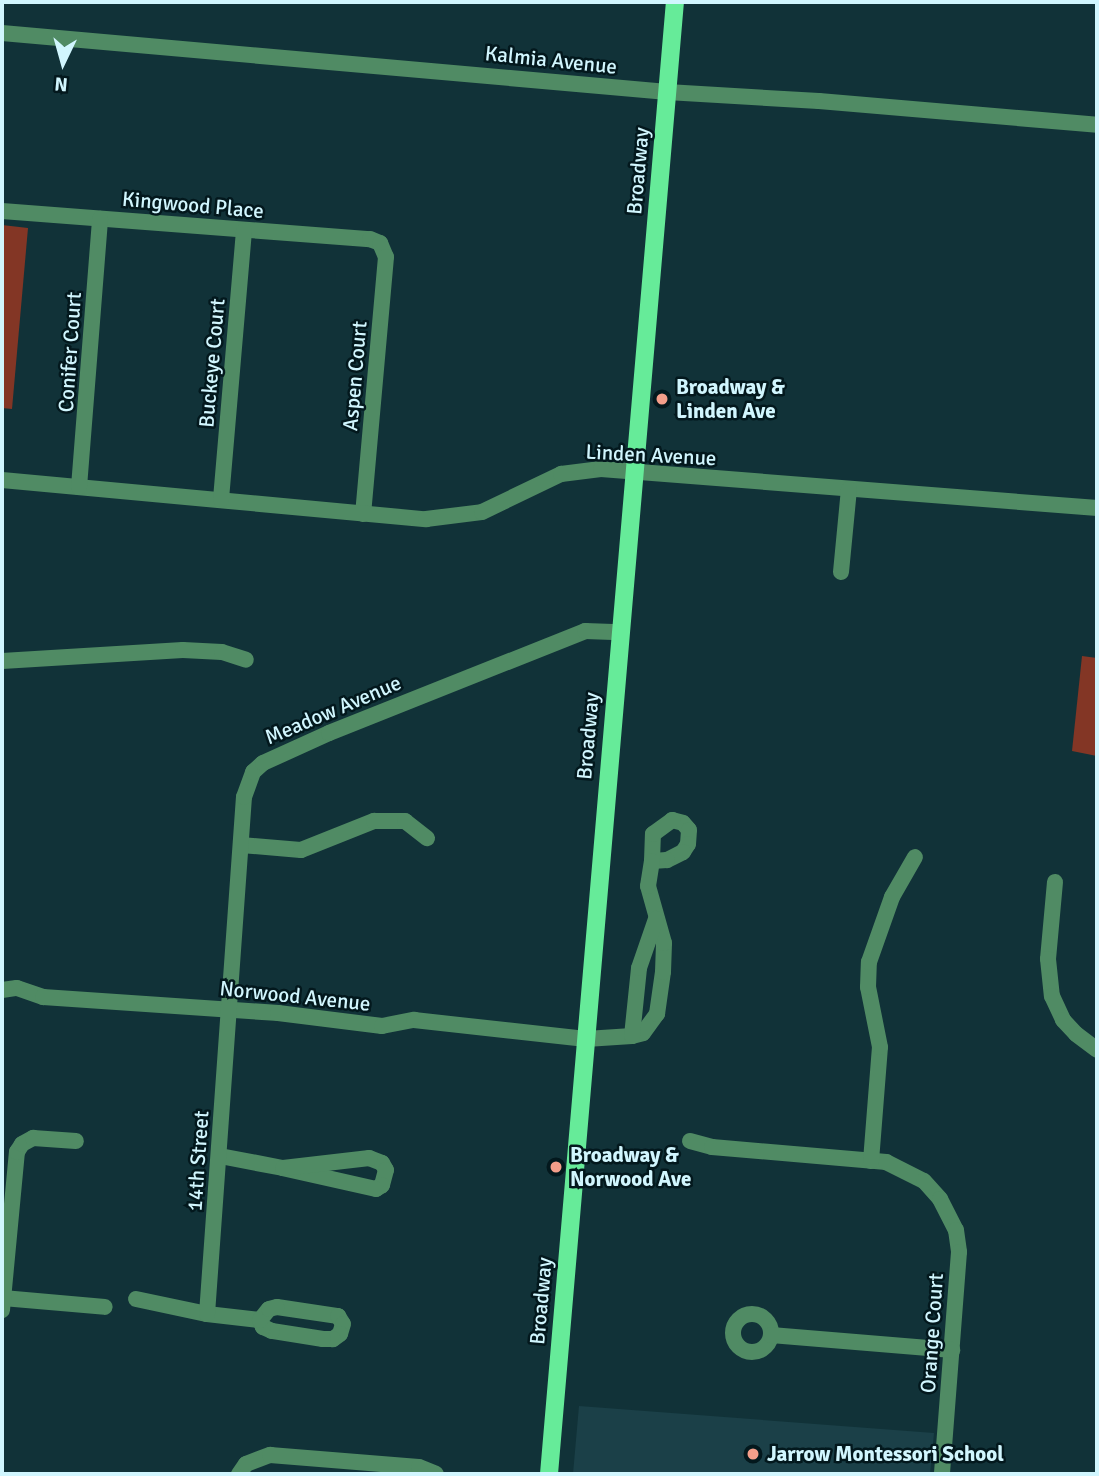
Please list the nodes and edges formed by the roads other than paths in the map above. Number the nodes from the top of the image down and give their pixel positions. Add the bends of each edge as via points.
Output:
1 (675, 2) edge
2 (2, 33) edge
3 (667, 92) junction
4 (1097, 125) edge
5 (2, 211) edge
6 (100, 219) junction
7 (244, 231) junction
8 (380, 243) joint
9 (636, 474) junction
10 (2, 480) edge
11 (79, 487) junction
12 (849, 489) junction
13 (221, 499) junction
14 (1097, 508) edge
15 (363, 513) junction
16 (841, 572) dead end
17 (620, 632) junction
18 (246, 660) dead end
19 (2, 661) edge
20 (427, 838) dead end
21 (241, 845) junction
22 (915, 858) dead end
23 (652, 861) dead end
24 (1055, 882) dead end
25 (656, 919) junction
26 (2, 990) edge
27 (229, 1010) junction
28 (632, 1035) junction
29 (586, 1039) junction
30 (1097, 1050) edge
31 (690, 1141) dead end
32 (76, 1142) dead end
33 (220, 1156) junction
34 (871, 1161) junction
35 (283, 1168) junction
36 (4, 1245) edge
37 (136, 1299) dead end
38 (2, 1304) edge
39 (105, 1307) dead end
40 (207, 1314) junction
41 (260, 1320) dead end
42 (771, 1335) dead end
43 (951, 1350) junction
44 (241, 1471) edge
45 (436, 1474) edge
46 (549, 1474) edge
47 (942, 1474) edge

1 - 3 main road, Broadway
2 - 3 street, Kalmia Avenue
3 - 4 street, Kalmia Avenue
3 - 9 main road, Broadway
5 - 6 street, Kingwood Place
6 - 7 street, Kingwood Place
6 - 11 street, Conifer Court
7 - 8 street, Kingwood Place
7 - 13 street, Buckeye Court
8 - 15 street, Aspen Court via 386,257
9 - 12 street, Linden Avenue
9 - 15 street, Linden Avenue via 601,470 561,474 467,516 426,519
9 - 17 main road, Broadway
10 - 11 street, Linden Avenue
11 - 13 street, Linden Avenue
12 - 14 street, Linden Avenue
12 - 16 street
13 - 15 street, Linden Avenue
17 - 21 street, Meadow Avenue via 585,631 262,763 246,784
17 - 29 main road, Broadway
18 - 19 street via 222,652 183,650
20 - 21 street via 405,821 374,821 301,850
21 - 27 street, Meadow Avenue
22 - 34 street via 892,897 869,962 868,987 880,1046
23 - 25 street via 648,886
24 - 30 street via 1048,959 1052,996 1070,1027
25 - 28 street via 639,968
25 - 28 street via 664,943 657,1014 643,1033
26 - 27 street, Norwood Avenue
27 - 29 street, Norwood Avenue via 382,1026 414,1020
27 - 33 street, 14th Street
28 - 29 street, Norwood Avenue
29 - 46 main road, Broadway
31 - 34 street, Orange Court via 712,1147
32 - 36 street via 33,1138 22,1144 17,1152
33 - 35 street
33 - 40 street, 14th Street
34 - 43 street, Orange Court via 904,1169 924,1181 940,1199 956,1230 959,1252
35 - 35 street via 369,1158 386,1170 382,1185 370,1190
36 - 38 street
37 - 40 street
38 - 39 street
40 - 41 street
42 - 43 street
43 - 47 street, Orange Court
44 - 45 street via 257,1458 270,1455 419,1467

